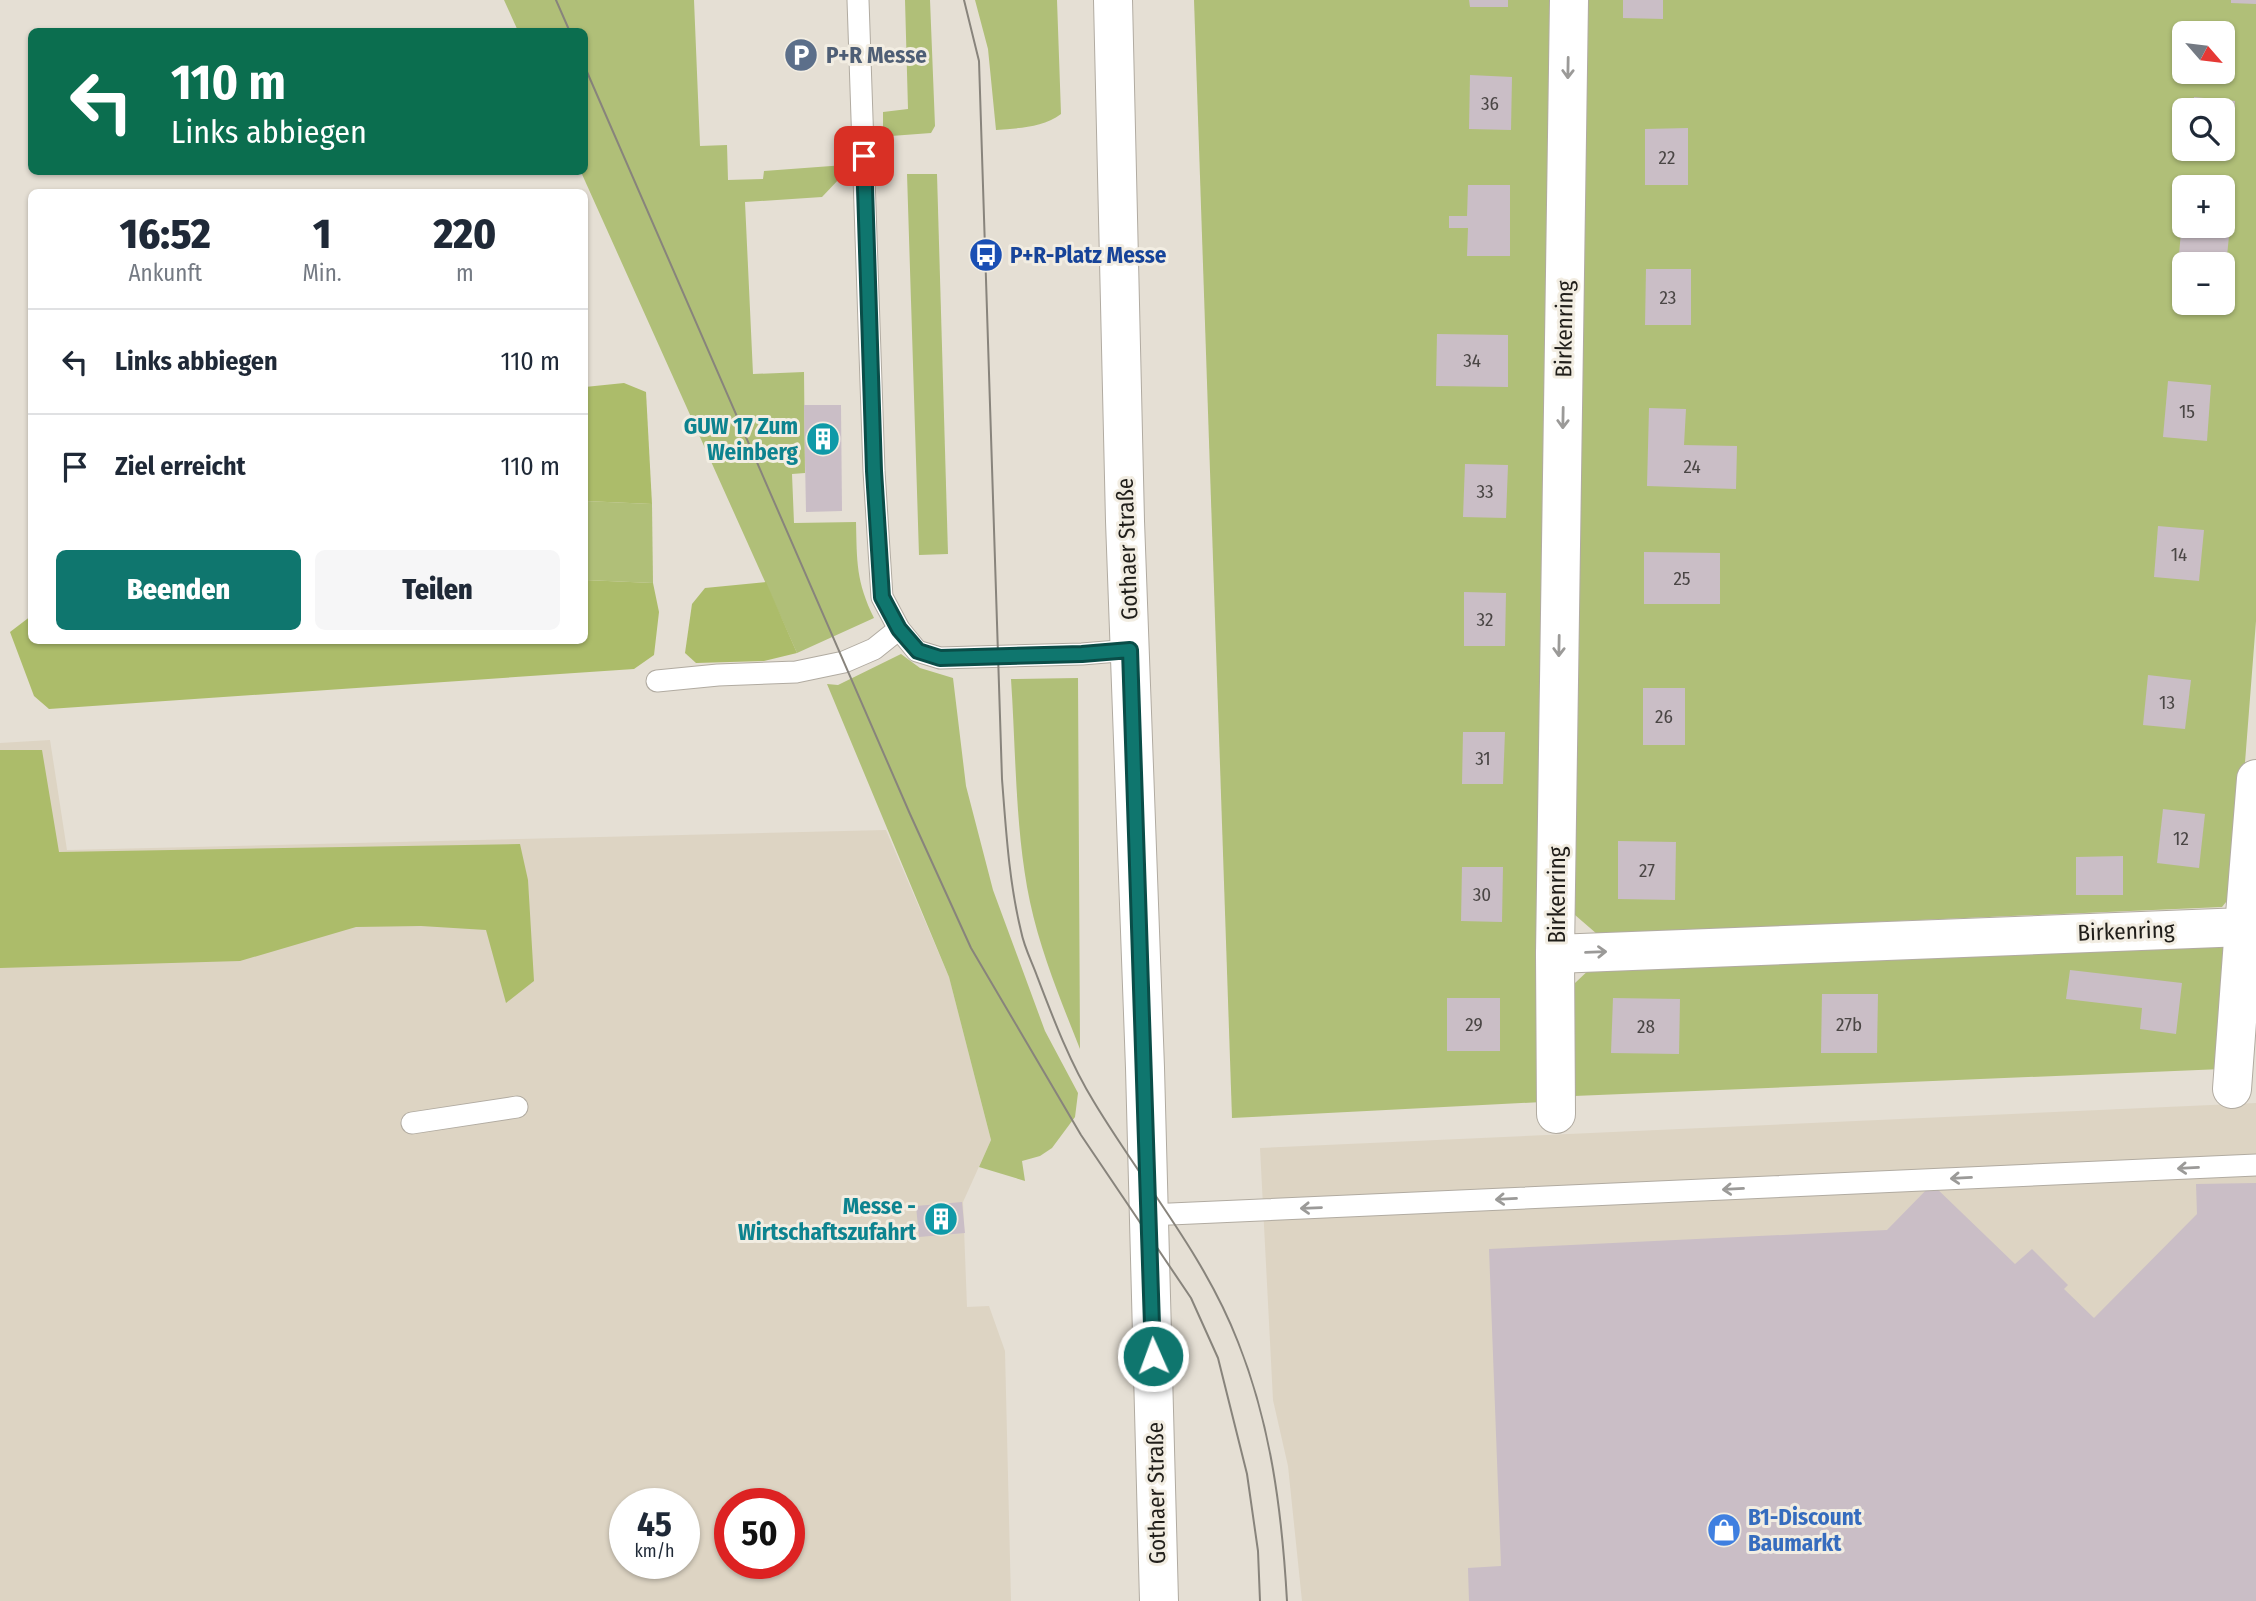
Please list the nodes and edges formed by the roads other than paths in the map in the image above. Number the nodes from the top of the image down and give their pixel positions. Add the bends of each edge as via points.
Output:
1 (858, 0) edge
2 (1113, 0) edge
3 (1569, 0) edge
4 (899, 629) junction
5 (1130, 650) junction
6 (657, 681) dead end
7 (2256, 779) edge
8 (2244, 927) junction
9 (1555, 954) junction
10 (2232, 1089) dead end
11 (517, 1107) dead end
12 (1556, 1114) dead end
13 (412, 1123) dead end
14 (2256, 1165) edge
15 (1148, 1215) junction
16 (1159, 1601) edge

1 - 4 lane via 882,597
2 - 5 street, Gothaer Straße
3 -> 9 street, Birkenring
4 - 5 lane via 918,651 940,658
4 - 6 lane via 874,649 844,662 796,672
5 - 15 street, Gothaer Straße
7 - 8 street
9 -> 8 street, Birkenring
8 - 10 street
9 - 12 street
11 - 13 lane
14 -> 15 lane
15 - 16 street, Gothaer Straße

